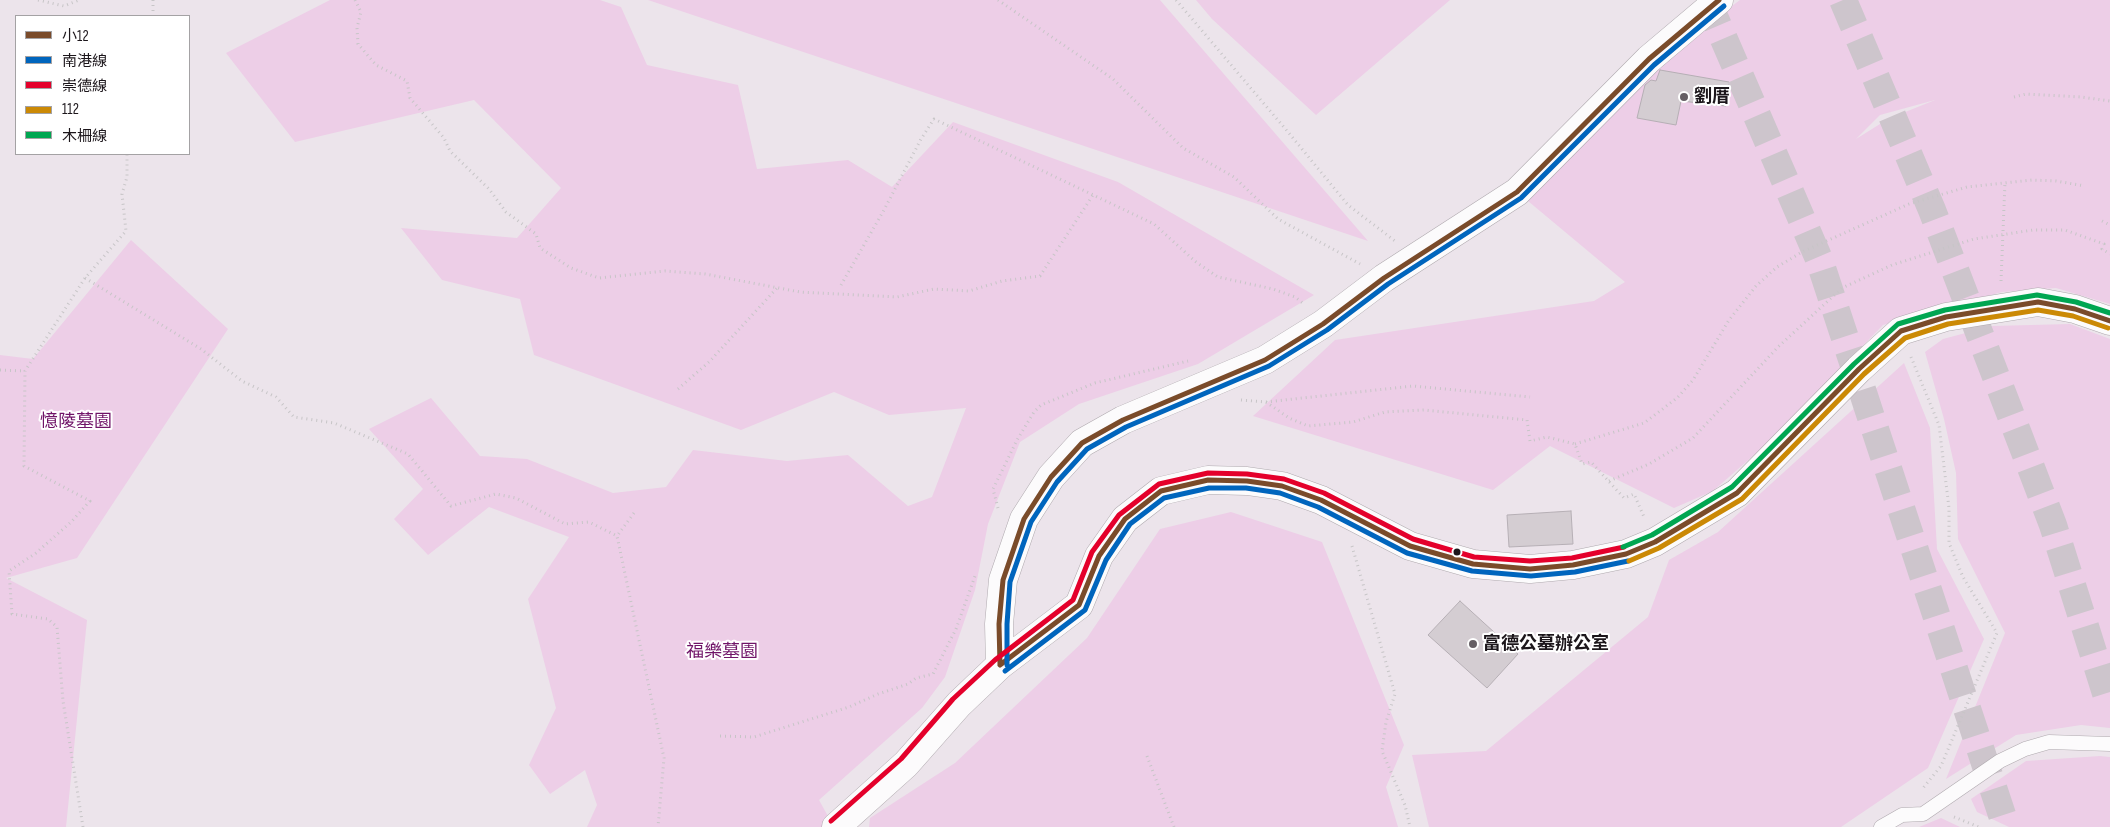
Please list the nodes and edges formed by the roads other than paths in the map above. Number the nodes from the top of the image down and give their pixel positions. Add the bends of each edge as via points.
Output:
1 (1719, 0) edge
2 (2110, 321) edge
3 (1000, 665) junction
4 (2110, 744) edge
5 (836, 827) edge
6 (1881, 827) edge

1 - 3 street via 1648,59 1518,192 1265,360 1123,420 1082,443 1051,477 1024,519 1003,580
2 - 3 street via 2075,309 2038,302 1946,317 1901,331 1859,368 1737,493 1655,542 1626,554 1574,565 1530,569 1473,564 1410,546 1321,500 1282,486 1208,480 1161,491 1125,519 1099,556 1079,605
3 - 5 street via 959,704 906,764
4 - 6 lane via 2050,742 2025,749 2000,761 1923,814 1902,815

